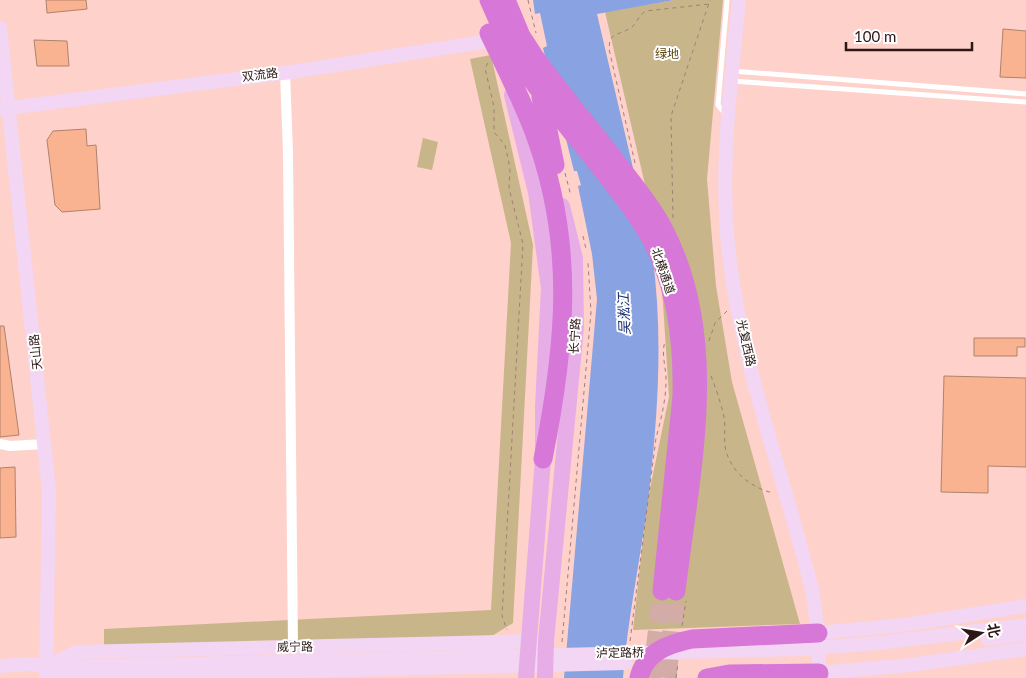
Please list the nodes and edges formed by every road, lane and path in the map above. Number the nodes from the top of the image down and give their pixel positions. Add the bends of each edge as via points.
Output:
1 (478, 0) edge
2 (490, 0) edge
3 (506, 0) edge
4 (513, 0) edge
5 (520, 0) edge
6 (727, 0) edge
7 (739, 0) edge
8 (710, 4) dead end
9 (0, 28) edge
10 (519, 35) junction
11 (730, 35) junction
12 (498, 39) junction
13 (490, 60) dead end
14 (285, 72) junction
15 (732, 76) junction
16 (1026, 94) edge
17 (1026, 102) edge
18 (5, 108) edge
19 (728, 118) junction
20 (636, 166) dead end
21 (558, 189) junction
22 (668, 214) dead end
23 (673, 219) dead end
24 (736, 301) junction
25 (666, 339) dead end
26 (707, 347) dead end
27 (710, 372) dead end
28 (688, 419) junction
29 (0, 444) edge
30 (44, 444) junction
31 (543, 459) junction
32 (786, 497) junction
33 (669, 591) tunnel mouth
34 (1026, 606) edge
35 (1026, 625) edge
36 (507, 631) dead end
37 (818, 633) junction
38 (1026, 634) edge
39 (546, 641) junction
40 (528, 642) junction
41 (292, 647) junction
42 (629, 649) dead end
43 (1026, 649) edge
44 (0, 666) edge
45 (212, 667) junction
46 (47, 672) edge
47 (819, 676) edge
48 (56, 678) edge
49 (526, 678) edge
50 (545, 678) edge
51 (639, 678) edge
52 (707, 678) edge

1 - 31 highway via 487,28 533,130 549,182 560,236 564,268 562,344
2 - 12 main road
2 - 28 highway, 北横通道 via 520,65 634,212 659,256 672,296 679,335
3 - 28 highway, 北横通道 via 534,56 648,202 674,250 695,333 698,371
4 - 10 main road, 长宁路
5 - 21 highway via 550,134
6 - 11 lane
7 - 11 main road, 光复西路
8 - 20 path via 646,11 629,29 610,39 609,49
9 - 18 main road, 天山路
10 - 12 main road, 双流路
10 - 21 main road, 长宁路
11 - 15 main road, 光复西路
11 - 19 lane via 718,105
12 - 14 main road, 双流路
12 - 31 main road via 536,192 549,288
13 - 36 path via 485,68 494,107 494,132 505,146 510,168 509,188 523,244 502,616
14 - 18 main road, 双流路
14 - 41 street
15 - 16 lane
15 - 17 lane
15 - 19 main road, 光复西路
18 - 30 main road, 天山路
19 - 24 main road, 光复西路 via 725,204
21 - 39 main road, 长宁路 via 575,258 576,327
22 - 23 path
24 - 26 path via 715,323
24 - 32 main road, 光复西路
25 - 42 path via 662,350 666,380 664,408 656,438
27 - 32 path via 724,415 726,452 732,463 750,484
28 - 33 highway, 北横通道
29 - 30 street
30 - 46 main road, 天山路 via 50,491
31 - 40 main road
32 - 37 main road, 光复西路 via 813,594
34 - 37 main road
35 - 45 main road, 泸定路桥 via 802,649
37 - 47 main road, 光复西路
37 - 51 highway via 680,642 654,653 644,663
38 - 45 main road, 泸定路桥 via 804,659
39 - 40 main road, 威宁路
39 - 50 main road, 长宁路
40 - 41 main road, 威宁路
40 - 49 main road
41 - 46 main road, 威宁路 via 76,652
43 - 47 main road
44 - 46 main road, 威宁路 via 30,664
45 - 46 main road, 威宁路 via 65,677
46 - 48 main road
47 - 52 highway via 729,674

